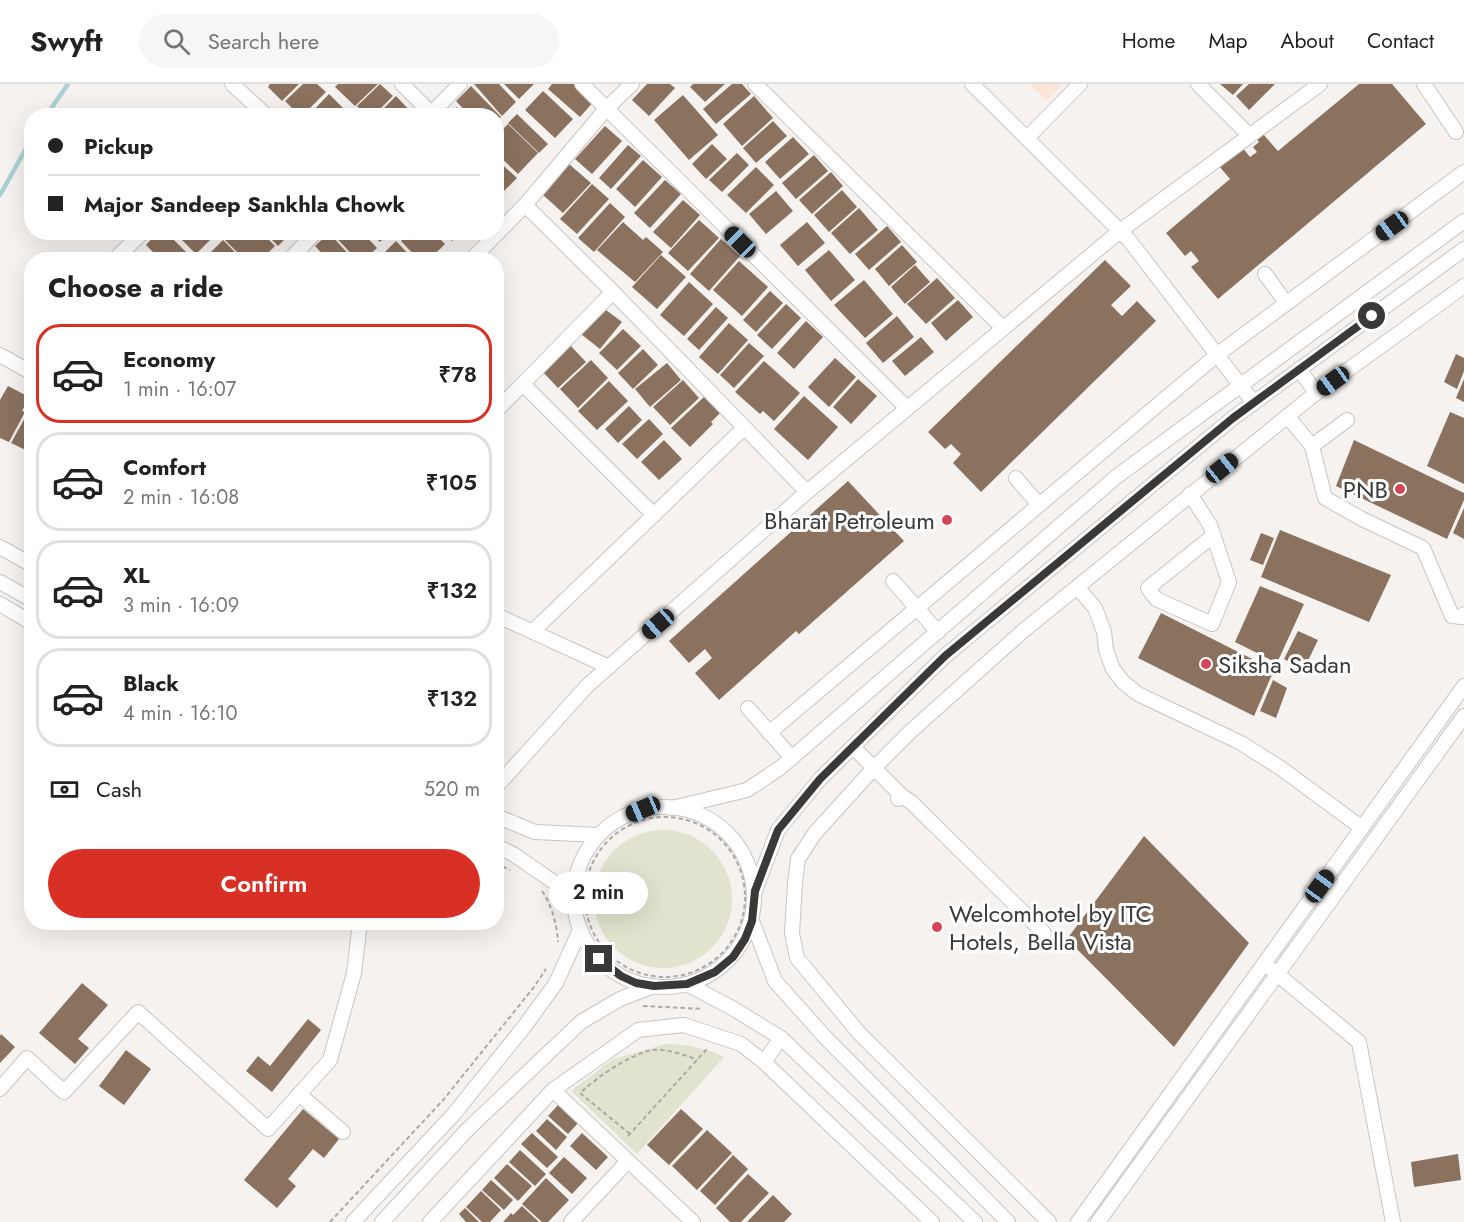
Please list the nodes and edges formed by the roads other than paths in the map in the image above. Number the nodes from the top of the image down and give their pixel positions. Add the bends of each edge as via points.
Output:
1 (232, 84) edge
2 (402, 84) edge
3 (460, 84) edge
4 (582, 84) edge
5 (632, 84) edge
6 (755, 84) edge
7 (972, 84) edge
8 (1080, 84) edge
9 (1198, 84) edge
10 (1320, 84) edge
11 (1424, 84) edge
12 (258, 108) edge
13 (424, 108) edge
14 (436, 108) edge
15 (606, 108) junction
16 (1456, 132) dead end
17 (1249, 135) junction
18 (1027, 138) junction
19 (1464, 172) edge
20 (525, 205) junction
21 (1464, 221) edge
22 (504, 226) edge
23 (1120, 231) junction
24 (135, 240) edge
25 (308, 240) edge
26 (491, 240) edge
27 (1464, 249) edge
28 (122, 252) edge
29 (297, 252) edge
30 (479, 252) edge
31 (1265, 274) dead end
32 (1464, 286) edge
33 (613, 292) junction
34 (1287, 303) junction
35 (1003, 328) junction
36 (1218, 354) junction
37 (0, 355) edge
38 (24, 368) edge
39 (1299, 369) junction
40 (524, 384) junction
41 (1240, 385) junction
42 (1316, 393) junction
43 (504, 403) edge
44 (1254, 403) junction
45 (907, 408) junction
46 (1287, 416) junction
47 (1347, 420) dead end
48 (744, 428) junction
49 (1312, 446) junction
50 (1016, 478) dead end
51 (807, 492) junction
52 (1190, 494) junction
53 (1039, 506) junction
54 (654, 515) junction
55 (1214, 535) junction
56 (0, 547) edge
57 (24, 560) edge
58 (893, 581) dead end
59 (0, 582) edge
60 (1077, 587) junction
61 (24, 596) edge
62 (0, 604) edge
63 (917, 608) junction
64 (1464, 614) edge
65 (24, 618) edge
66 (504, 619) edge
67 (532, 632) junction
68 (938, 632) junction
69 (609, 668) junction
70 (1464, 686) edge
71 (748, 708) dead end
72 (1464, 716) edge
73 (770, 733) junction
74 (853, 747) junction
75 (792, 758) junction
76 (874, 768) junction
77 (504, 777) edge
78 (672, 808) junction
79 (504, 819) edge
80 (1362, 828) junction
81 (598, 835) junction
82 (504, 850) edge
83 (755, 891) junction
84 (574, 896) junction
85 (752, 921) junction
86 (359, 930) edge
87 (580, 930) junction
88 (1044, 933) dead end
89 (1265, 963) junction
90 (1277, 974) junction
91 (687, 984) junction
92 (654, 986) junction
93 (781, 1038) junction
94 (764, 1062) junction
95 (0, 1089) edge
96 (553, 1090) junction
97 (299, 1095) junction
98 (932, 1107) junction
99 (912, 1126) junction
100 (343, 1132) dead end
101 (628, 1161) junction
102 (353, 1222) edge
103 (382, 1222) edge
104 (430, 1222) edge
105 (572, 1222) edge
106 (693, 1222) edge
107 (932, 1222) edge
108 (975, 1222) edge
109 (1008, 1222) edge
110 (1049, 1222) edge
111 (1078, 1222) edge
112 (1098, 1222) edge
113 (1393, 1222) edge

1 - 12 street
2 - 13 street
3 - 14 street
4 - 15 street
5 - 15 street
6 - 35 street
7 - 18 street
8 - 18 street
9 - 17 street
10 - 17 street
11 - 16 street
15 - 20 street
15 - 45 street
17 - 23 street
18 - 23 street
19 - 34 street
20 - 22 street
20 - 33 street
21 - 41 street
23 - 35 street
23 - 36 street
24 - 28 street
25 - 29 street
26 - 30 street
27 - 39 street
31 - 34 street
32 - 42 street
33 - 40 street
33 - 48 street
34 - 36 street
35 - 45 street
36 - 41 street
36 - 53 street
37 - 38 street
39 - 42 street
39 - 44 street
40 - 43 street
40 - 54 street
41 - 44 street
41 - 68 street via 1116,477
42 - 46 street
44 - 74 street via 945,656
45 - 51 street
46 - 49 street
46 - 52 street
47 - 49 street
48 - 51 street
48 - 54 street
49 - 64 street via 1325,498 1423,548 1452,616
50 - 53 street
51 - 69 street
52 - 55 street
52 - 60 street
53 - 63 street
54 - 67 street
55 - 55 street via 1229,582 1212,624 1156,599 1148,588
56 - 57 street
58 - 63 street
59 - 61 street
60 - 76 street via 1023,631
60 - 80 street via 1095,608 1113,669 1123,682 1138,694 1241,743
62 - 65 street
63 - 68 street
63 - 73 street
66 - 67 street
67 - 69 street
68 - 75 street
69 - 77 street
70 - 80 street
71 - 73 street
72 - 90 street
73 - 75 street
74 - 76 street
74 - 83 street via 820,779 778,830
75 - 78 street via 747,790
76 - 88 street via 900,798 911,802
76 - 98 street via 815,833 798,859 792,933 797,958 826,995
78 - 81 street via 643,809 616,820
78 - 83 street via 694,811 723,828 745,855
79 - 81 street via 535,832
80 - 89 street
81 - 84 street via 580,864
82 - 84 street
83 - 85 street
84 - 87 street
85 - 91 street via 733,957 715,972
85 - 99 street via 775,981
86 - 97 street via 354,973 330,1060
87 - 92 street via 609,968 636,983
87 - 102 street via 556,983 525,1027 453,1115
89 - 90 street
89 - 111 street
90 - 112 street
90 - 113 street via 1359,1042
91 - 92 street
91 - 93 street
92 - 103 street via 620,999 581,1022 468,1130
93 - 94 street
93 - 108 street
94 - 96 street via 741,1044 684,1025 638,1030
94 - 107 street
95 - 97 street via 27,1058 64,1092 138,1012 268,1129
96 - 101 street
96 - 104 street
97 - 100 street
98 - 99 street
98 - 110 street
99 - 109 street
101 - 105 street
101 - 106 street

